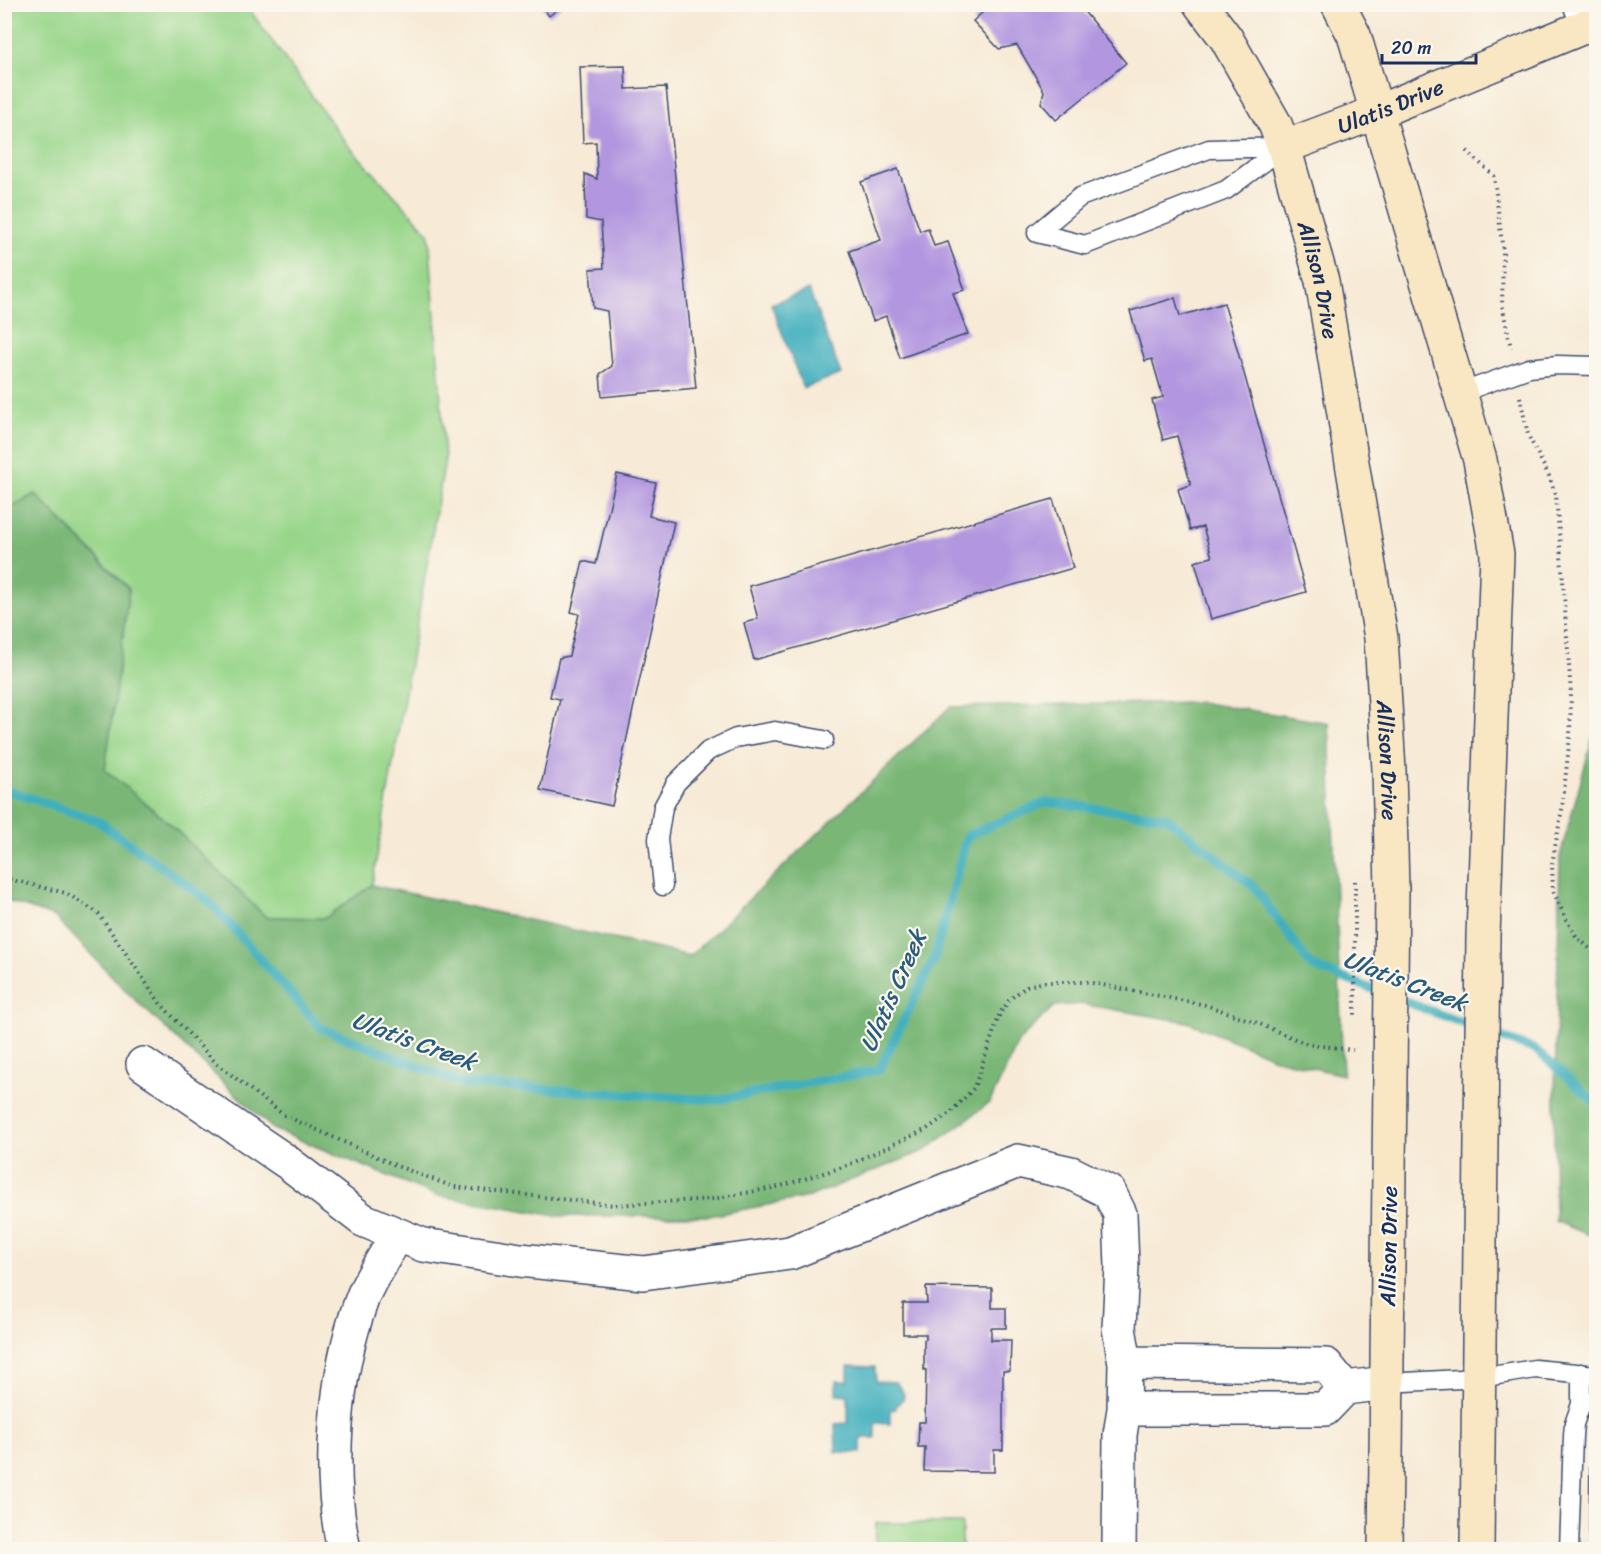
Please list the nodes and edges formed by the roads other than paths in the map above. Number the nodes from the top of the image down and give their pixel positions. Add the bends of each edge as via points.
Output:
1 (1200, 4) edge
2 (1338, 4) edge
3 (1583, 18) edge
4 (1377, 112) junction
5 (1284, 147) junction
6 (1596, 366) edge
7 (1460, 393) junction
8 (824, 740) dead end
9 (663, 886) dead end
10 (143, 1064) dead end
11 (397, 1235) junction
12 (1125, 1363) junction
13 (1589, 1374) edge
14 (1479, 1377) junction
15 (1386, 1383) junction
16 (1345, 1388) junction
17 (1124, 1408) junction
18 (344, 1550) edge
19 (1119, 1550) edge
20 (1385, 1550) edge
21 (1477, 1550) edge
22 (1569, 1550) edge

1 - 5 main road, Allison Drive via 1226,38 1275,123
2 - 4 main road via 1354,35
3 - 4 main road, Ulatis Drive
4 - 5 main road, Ulatis Drive
4 - 7 main road
5 - 5 lane via 1209,149 1080,197 1037,233 1085,245 1226,190
5 - 15 main road, Allison Drive via 1322,281 1381,638 1392,890
6 - 7 lane via 1529,368
7 - 14 main road via 1480,460 1497,554 1483,936
8 - 9 lane via 775,731 736,738 708,751 676,783 663,807 658,838
10 - 11 street via 287,1162 363,1220
11 - 12 street via 423,1245 520,1260 643,1273 790,1253 1017,1161 1071,1173 1109,1192 1120,1214 1119,1328
11 - 18 street via 363,1298 345,1355 335,1424 338,1518
12 - 16 street via 1326,1365
12 - 17 street
13 - 14 lane via 1535,1369
13 - 22 lane via 1574,1424
14 - 15 lane
14 - 21 main road
15 - 16 street
15 - 20 main road, Allison Drive
16 - 17 street via 1325,1408
17 - 19 street via 1120,1435

